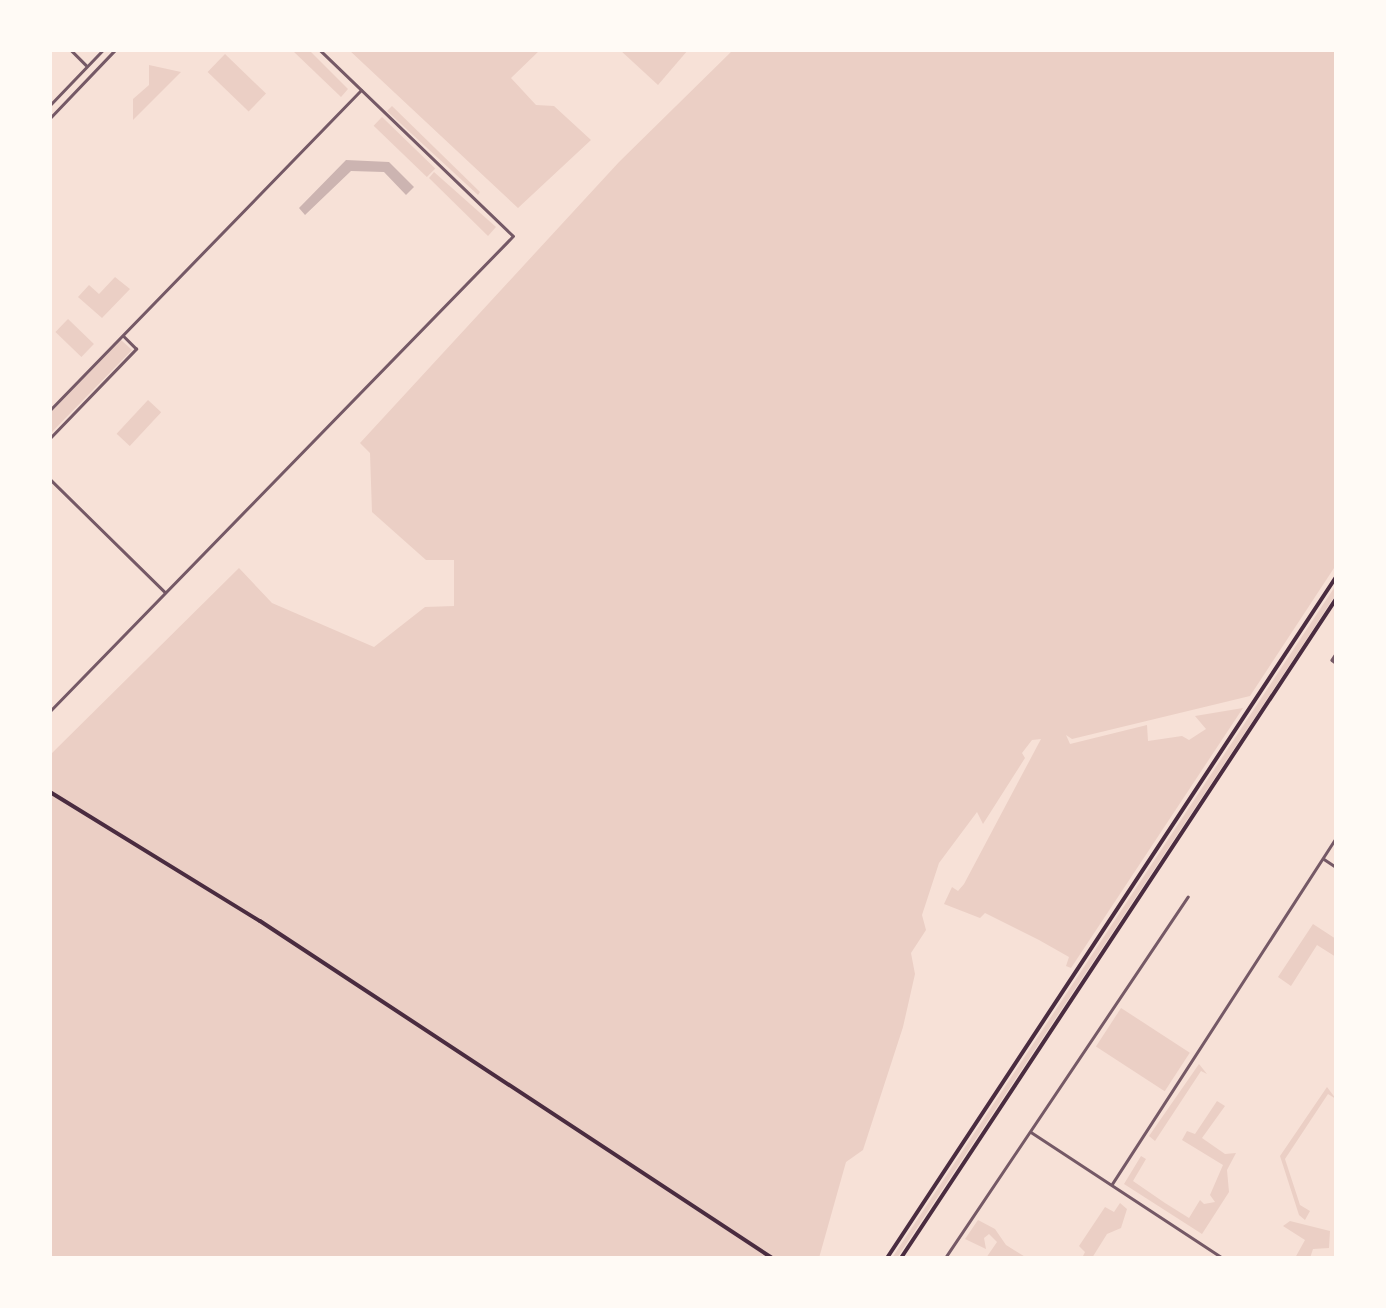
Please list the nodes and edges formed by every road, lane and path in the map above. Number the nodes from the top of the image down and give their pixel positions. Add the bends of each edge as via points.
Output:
1 (71, 50) edge
2 (103, 50) edge
3 (115, 50) edge
4 (320, 50) edge
5 (87, 66) junction
6 (361, 90) junction
7 (51, 104) edge
8 (60, 109) junction
9 (50, 118) edge
10 (122, 336) junction
11 (50, 410) edge
12 (50, 438) edge
13 (50, 479) edge
14 (1336, 578) edge
15 (165, 592) junction
16 (1336, 599) edge
17 (1336, 654) edge
18 (1336, 663) edge
19 (50, 712) edge
20 (50, 792) edge
21 (1336, 838) edge
22 (1323, 858) junction
23 (1336, 867) edge
24 (1188, 897) dead end
25 (1030, 1131) junction
26 (1112, 1184) junction
27 (772, 1258) edge
28 (887, 1258) edge
29 (901, 1258) edge
30 (945, 1258) edge
31 (1223, 1258) edge

1 - 5 street
2 - 5 street
3 - 8 street
4 - 6 street
5 - 7 street
6 - 10 street
6 - 15 street via 512,236
7 - 8 street
8 - 9 street
10 - 11 street
10 - 12 street via 136,349
13 - 15 street
14 - 28 main road
15 - 19 street
16 - 29 main road
17 - 18 street
20 - 27 main road via 154,853
21 - 22 street
22 - 23 street
22 - 26 street
24 - 25 street
25 - 26 street
25 - 30 street
26 - 31 street

